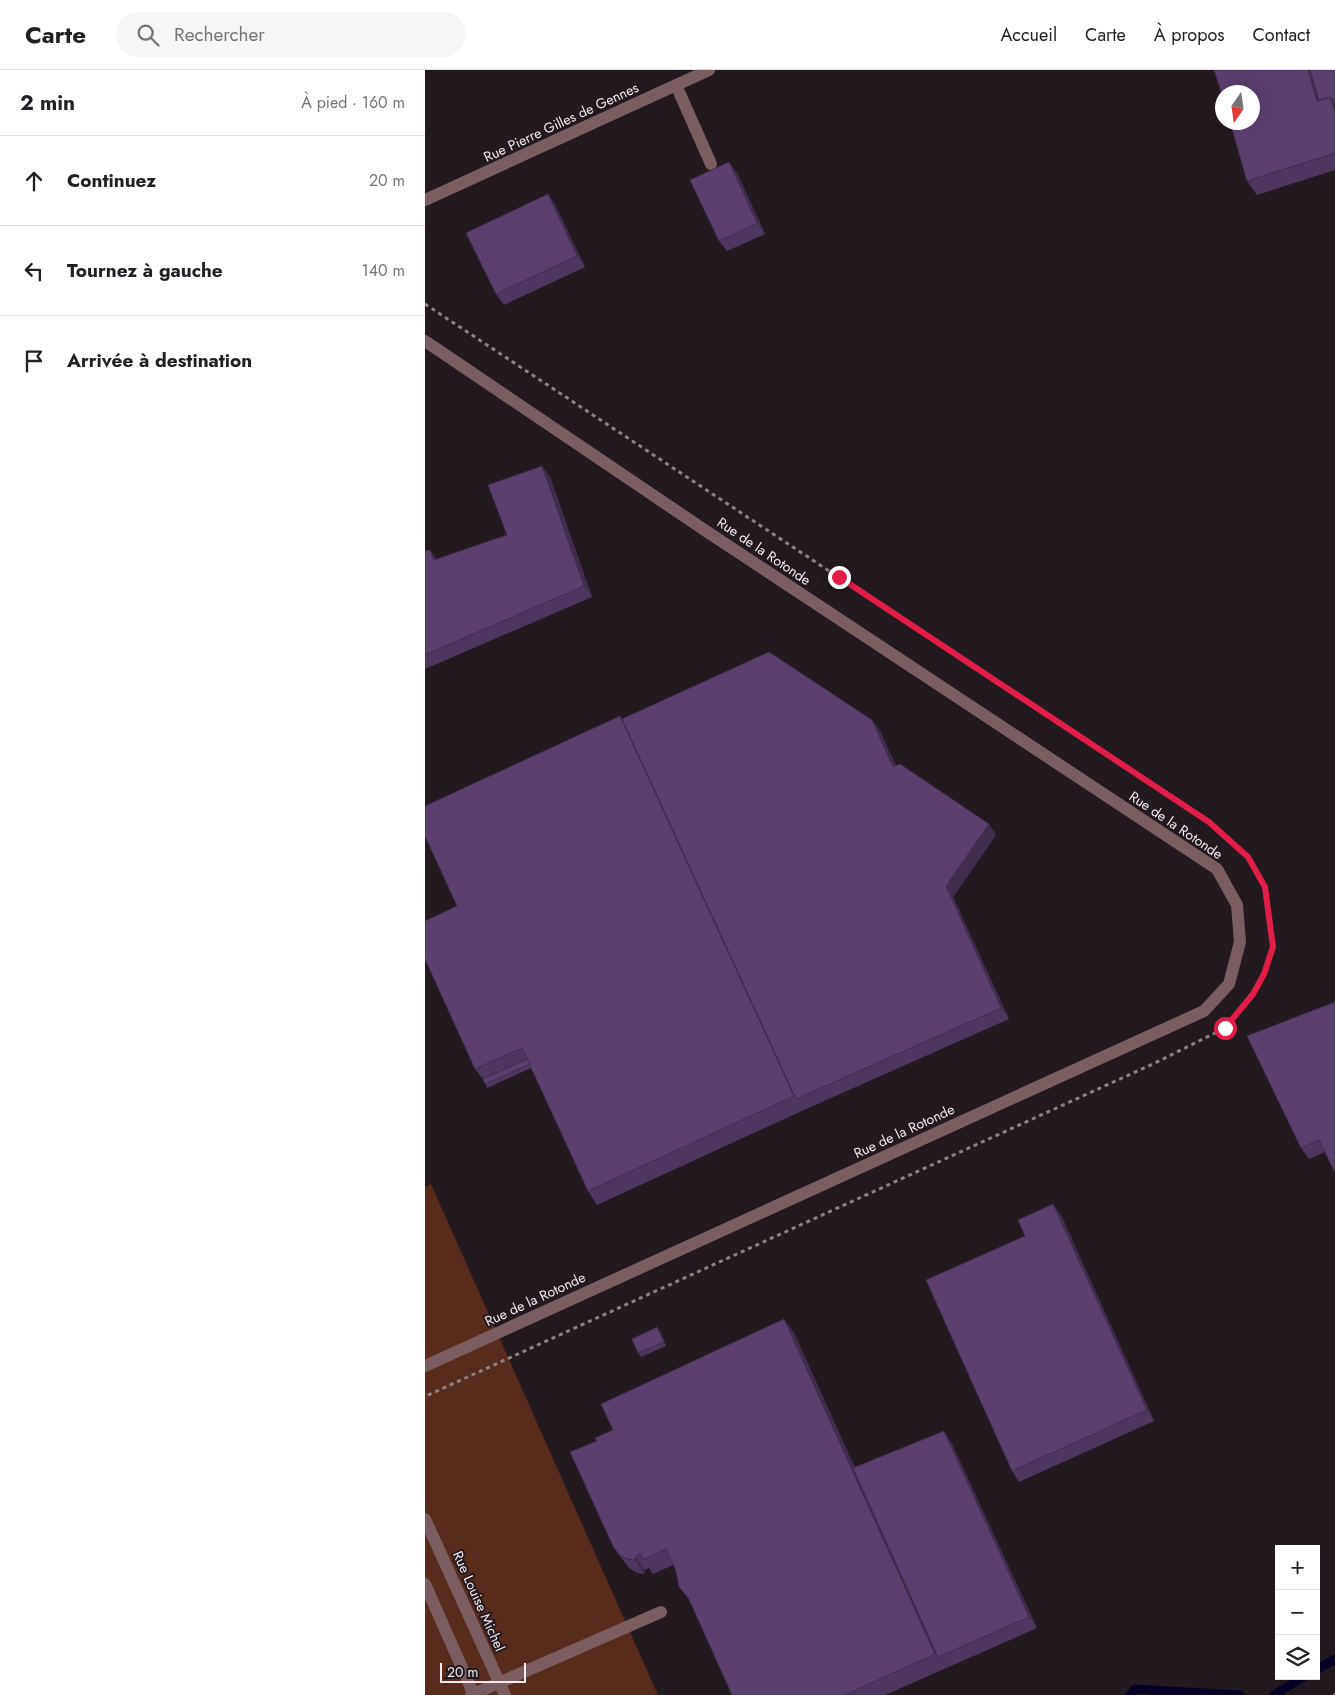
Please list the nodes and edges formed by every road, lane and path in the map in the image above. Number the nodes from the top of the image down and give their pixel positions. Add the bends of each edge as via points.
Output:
1 (709, 70) edge
2 (676, 85) junction
3 (711, 164) dead end
4 (425, 200) edge
5 (425, 304) edge
6 (425, 342) edge
7 (425, 1366) edge
8 (425, 1394) edge
9 (425, 1519) edge
10 (425, 1584) edge
11 (661, 1612) dead end
12 (499, 1683) junction
13 (473, 1695) edge
14 (505, 1695) edge

1 - 2 street, Rue Pierre Gilles de Gennes
2 - 3 street
2 - 4 street, Rue Pierre Gilles de Gennes
5 - 8 path via 1209,822 1248,857 1265,887 1273,947 1253,994 1225,1028 1146,1067
6 - 7 street, Rue de la Rotonde via 1217,869 1237,905 1240,942 1229,984 1204,1011
9 - 12 street, Rue Louise Michel
10 - 13 street
11 - 12 street
12 - 13 street
12 - 14 street, Rue Louise Michel

